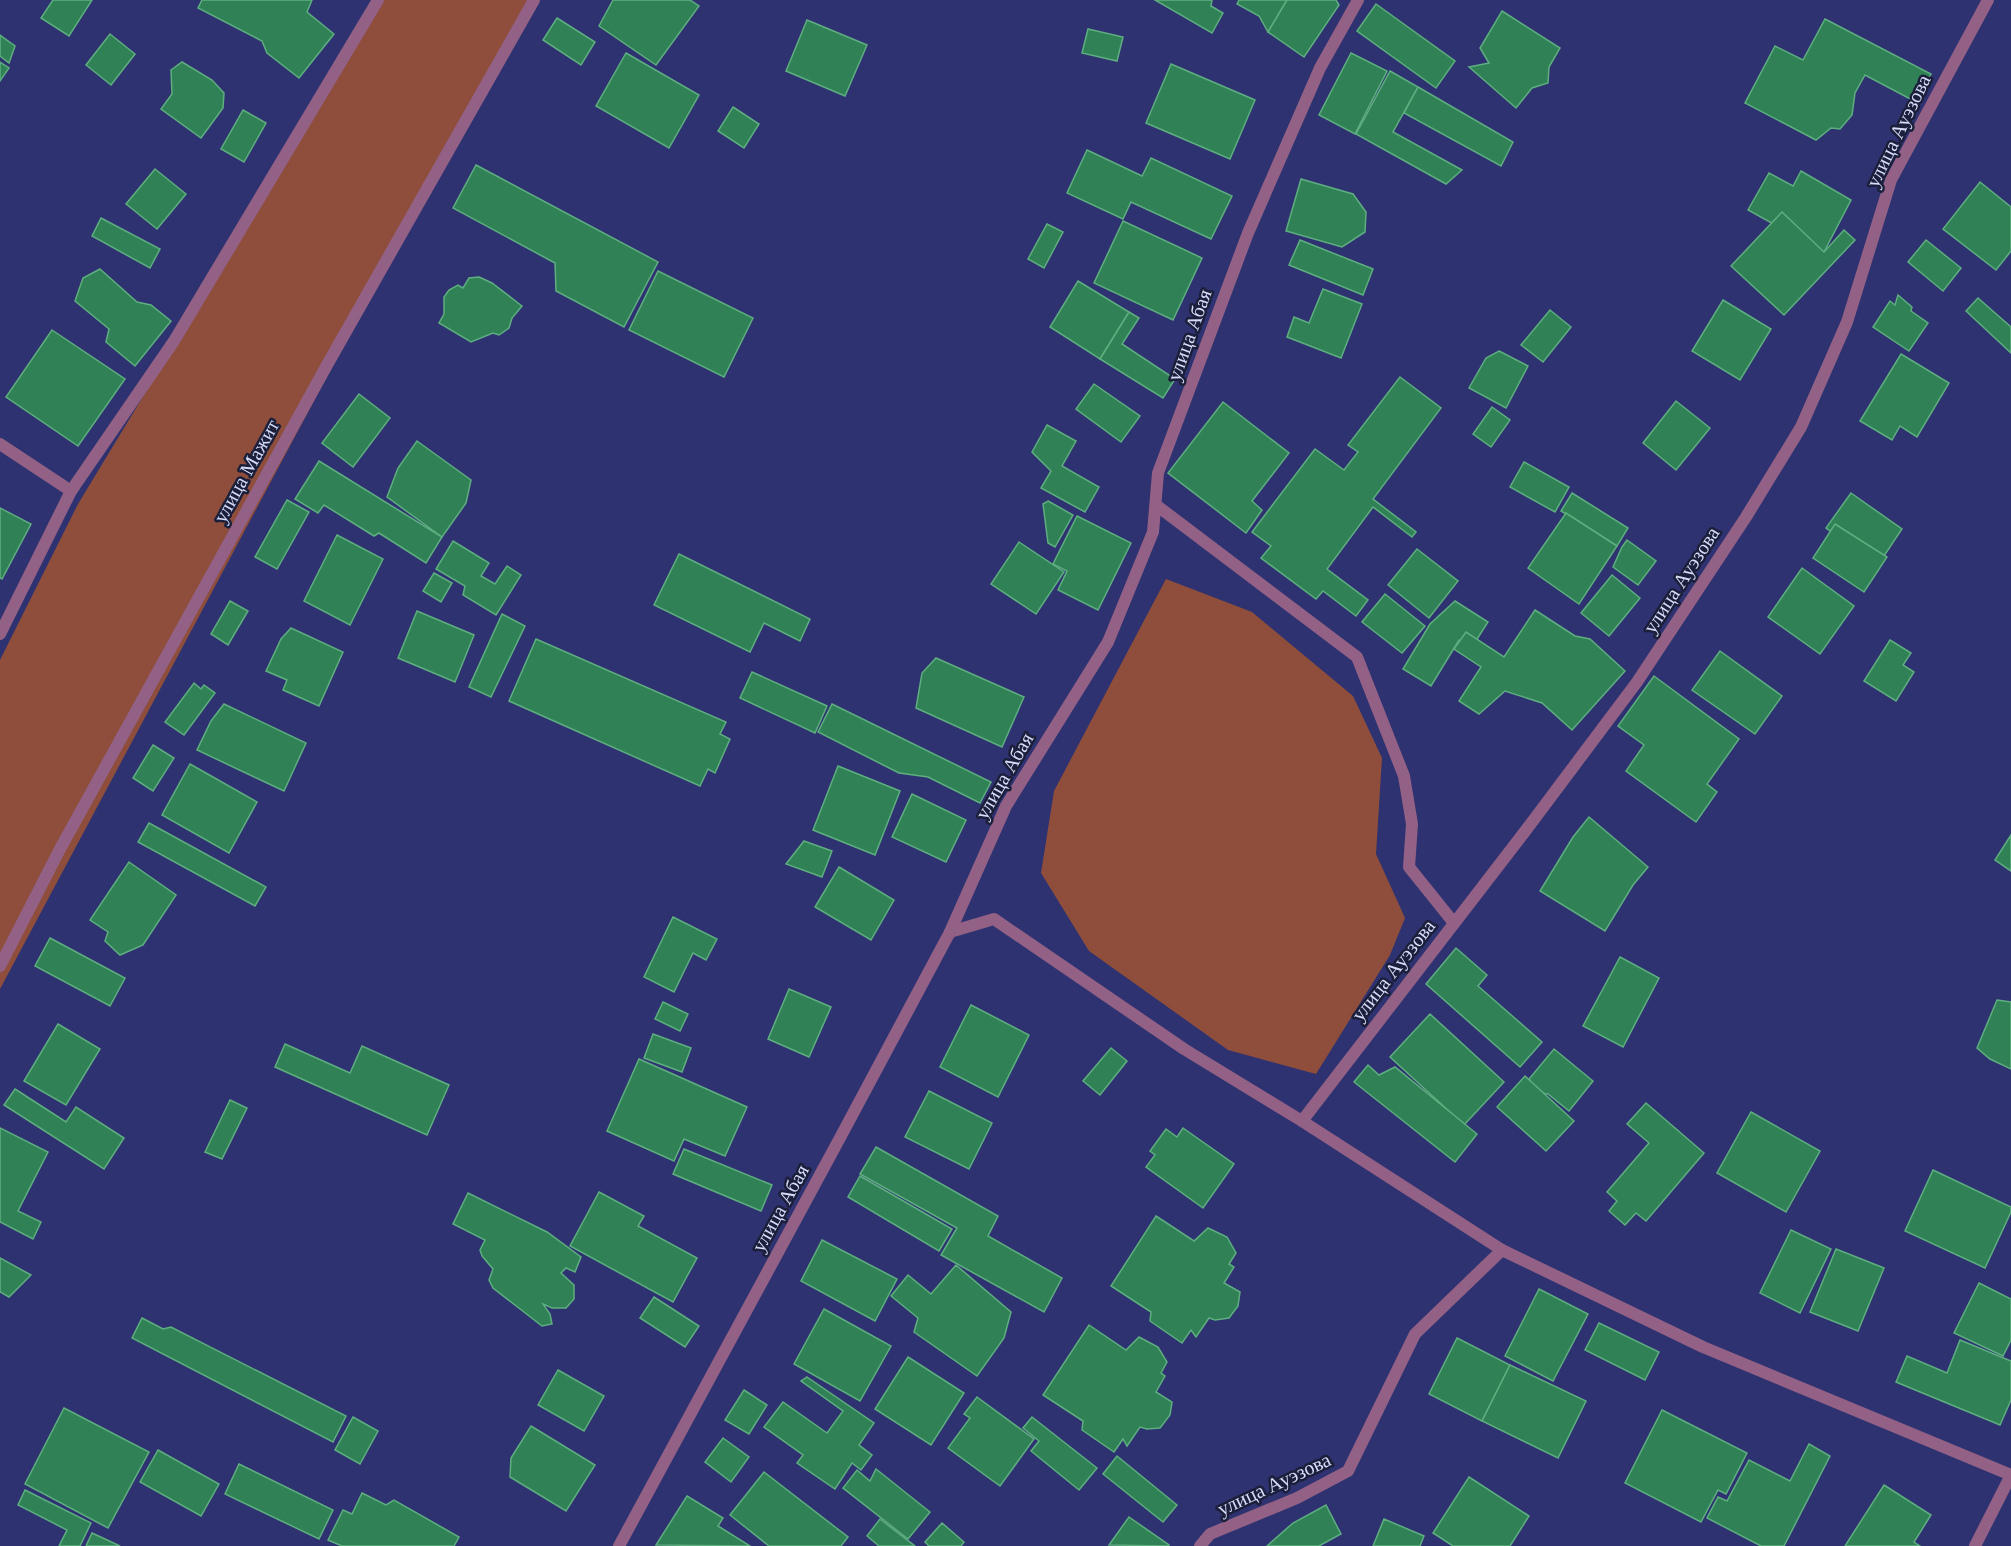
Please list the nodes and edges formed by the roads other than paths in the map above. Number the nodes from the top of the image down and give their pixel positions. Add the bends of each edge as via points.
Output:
1 (378, 0) edge
2 (534, 0) edge
3 (1358, 0) edge
4 (1988, 0) edge
5 (0, 444) edge
6 (71, 491) junction
7 (1156, 505) junction
8 (0, 634) edge
9 (1454, 923) junction
10 (950, 932) junction
11 (0, 966) edge
12 (1302, 1121) junction
13 (1502, 1250) junction
14 (2011, 1475) edge
15 (619, 1546) edge
16 (1200, 1546) edge
17 (1975, 1546) edge

1 - 6 street via 174,341
2 - 11 street, улица Мажит via 327,365 60,849
3 - 7 street, улица Абая via 1320,68 1248,233 1158,473
4 - 9 street, улица Ауэзова via 1891,180 1847,322 1801,427 1637,682
5 - 6 street
6 - 8 street
7 - 9 street via 1357,657 1404,776 1412,824 1409,867
7 - 10 street, улица Абая via 1153,532 1108,642 1006,806
9 - 12 street, улица Ауэзова
10 - 12 street via 994,919 1184,1049
10 - 15 street, улица Абая
12 - 13 street
13 - 14 street via 1703,1347
13 - 16 street, улица Ауэзова via 1415,1334 1348,1471 1297,1498 1210,1534
14 - 17 street

